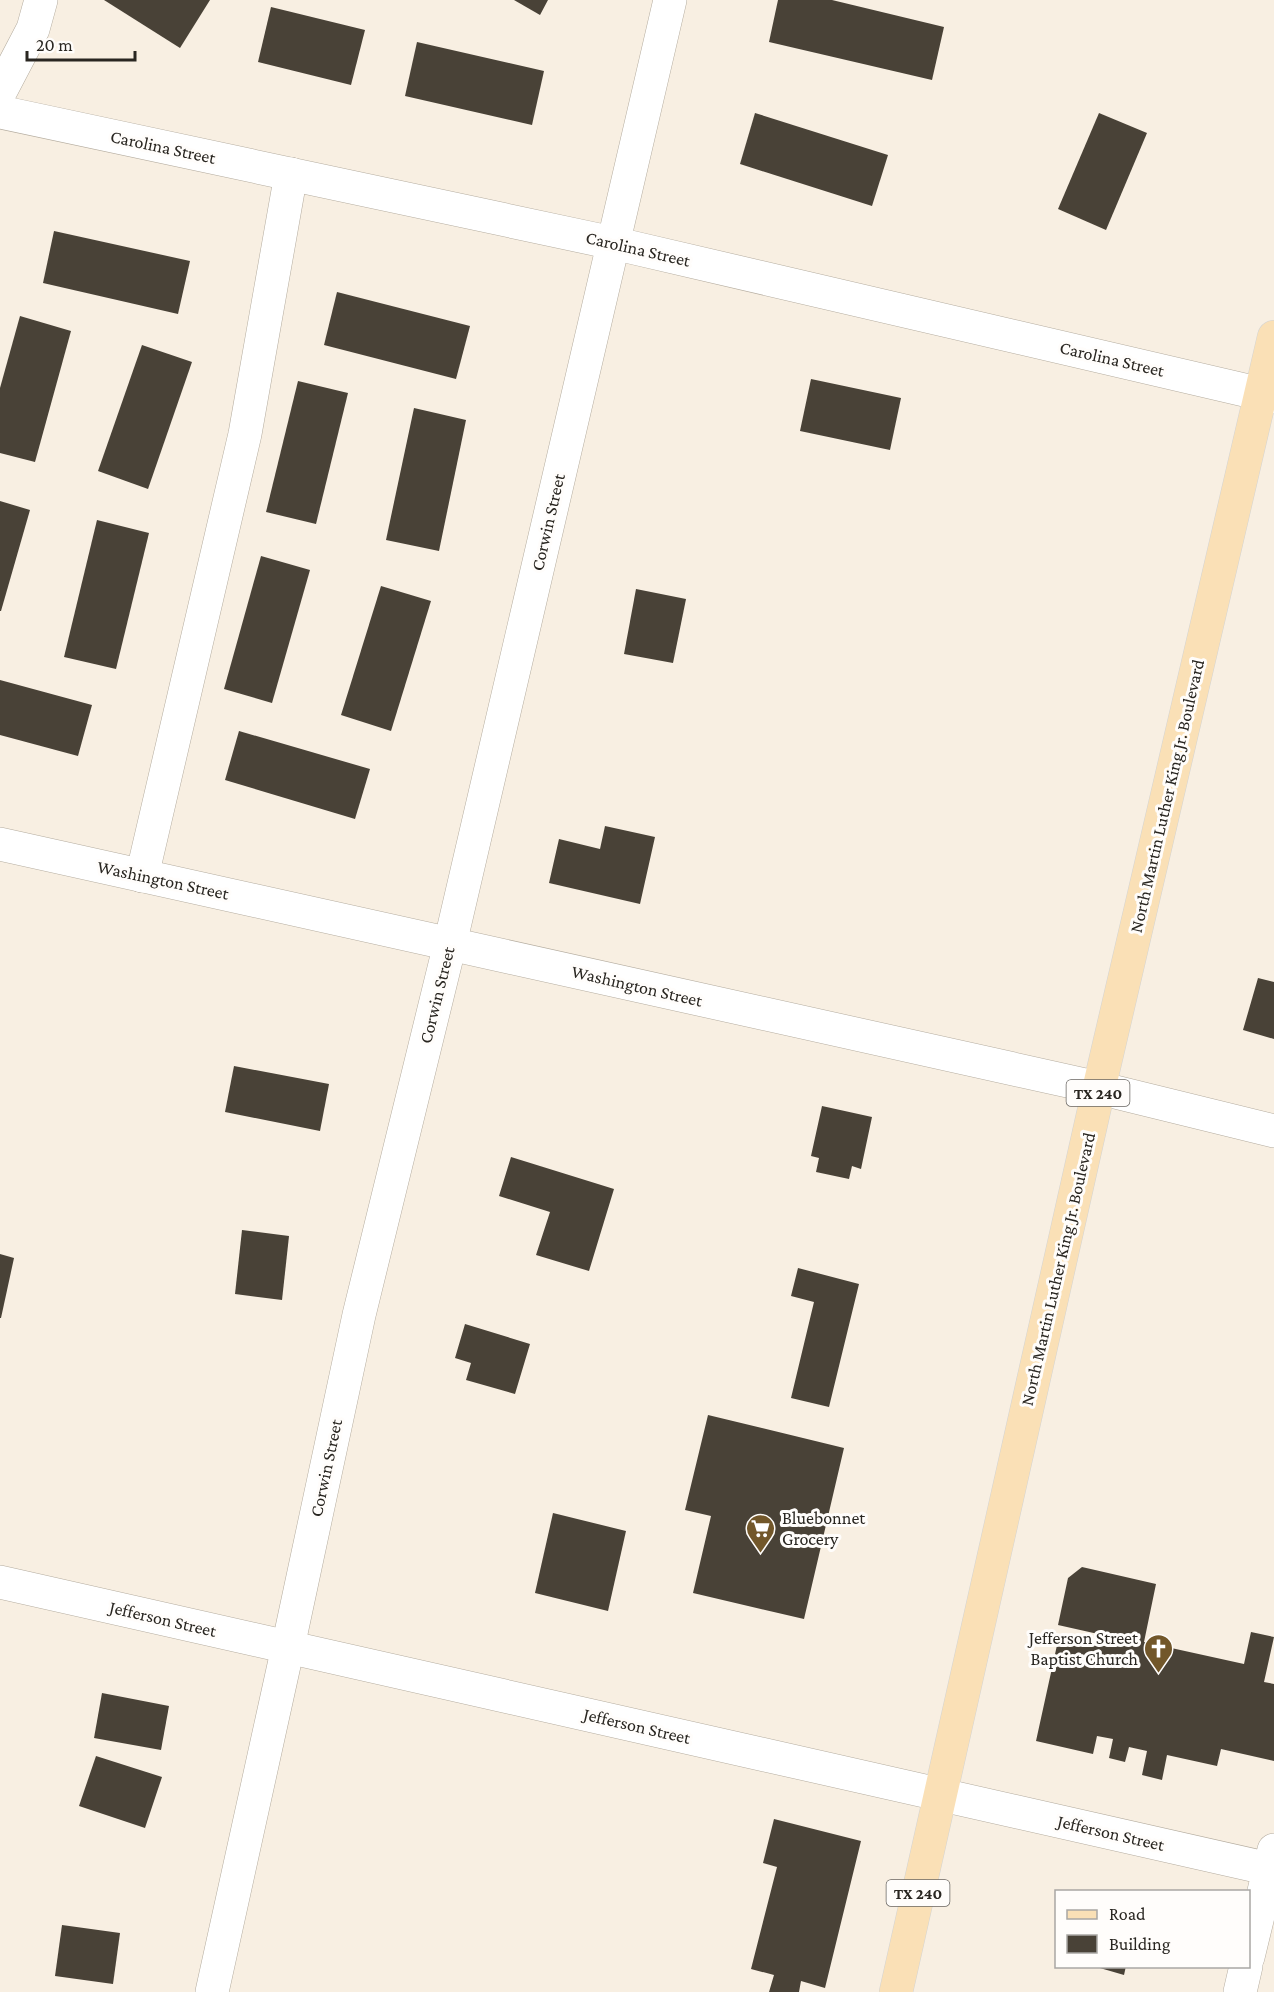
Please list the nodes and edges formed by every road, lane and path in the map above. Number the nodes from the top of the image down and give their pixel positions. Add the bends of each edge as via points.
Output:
1 (40, 0) edge
2 (669, 0) edge
3 (0, 92) edge
4 (0, 112) edge
5 (291, 174) junction
6 (613, 243) junction
7 (1274, 337) edge
8 (1268, 395) edge
9 (0, 844) edge
10 (142, 876) junction
11 (450, 944) junction
12 (1099, 1088) junction
13 (1274, 1131) edge
14 (0, 1582) edge
15 (288, 1647) junction
16 (940, 1795) junction
17 (1272, 1863) edge
18 (1250, 1949) edge
19 (1246, 1968) edge
20 (212, 1992) edge
21 (896, 1992) edge
22 (1240, 1992) edge

1 - 3 street via 33,29
2 - 6 street, Corwin Street
4 - 5 street, Carolina Street
5 - 6 street, Carolina Street
5 - 10 street via 245,434
6 - 8 street, Carolina Street
6 - 11 street, Corwin Street
7 - 8 main road, North Martin Luther King Jr. Boulevard / TX 240
8 - 12 main road, North Martin Luther King Jr. Boulevard / TX 240
9 - 10 street, Washington Street
10 - 11 street, Washington Street
11 - 12 street, Washington Street
11 - 15 street, Corwin Street via 359,1315
12 - 13 street, Washington Street
12 - 16 main road, North Martin Luther King Jr. Boulevard / TX 240
14 - 15 street, Jefferson Street
15 - 16 street, Jefferson Street
15 - 20 street, Corwin Street
16 - 17 street, Jefferson Street
16 - 21 main road, North Martin Luther King Jr. Boulevard / TX 240
17 - 18 street
19 - 22 street

